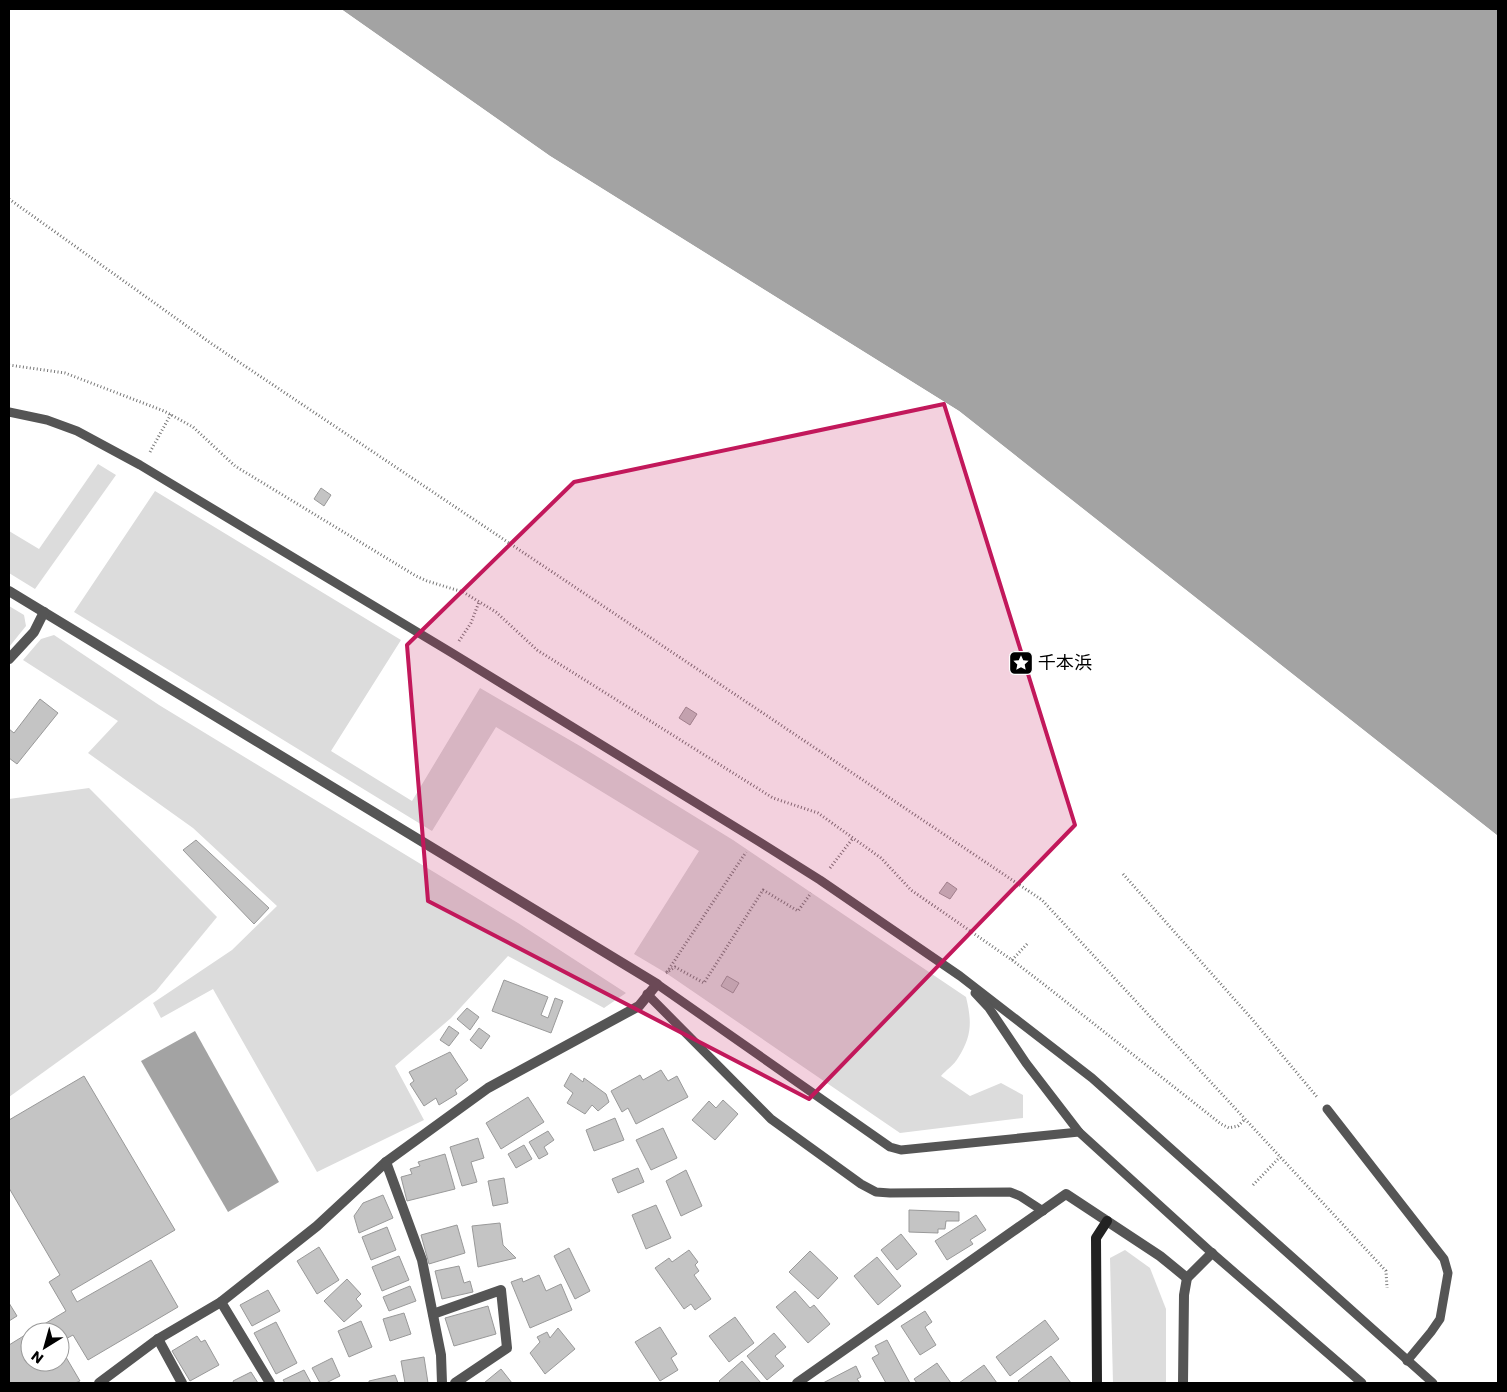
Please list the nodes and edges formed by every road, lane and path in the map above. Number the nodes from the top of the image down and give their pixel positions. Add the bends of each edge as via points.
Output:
1 (9, 199) edge
2 (9, 365) edge
3 (9, 412) edge
4 (171, 414) junction
5 (149, 452) dead end
6 (9, 590) edge
7 (479, 602) junction
8 (44, 612) junction
9 (458, 641) dead end
10 (9, 659) edge
11 (754, 838) junction
12 (853, 838) junction
13 (830, 868) dead end
14 (1123, 874) dead end
15 (811, 893) dead end
16 (1028, 943) dead end
17 (1012, 960) junction
18 (666, 973) junction
19 (960, 976) junction
20 (657, 984) junction
21 (648, 994) junction
22 (1327, 1109) joint
23 (1245, 1119) junction
24 (1079, 1132) junction
25 (1280, 1157) junction
26 (386, 1162) junction
27 (1253, 1186) dead end
28 (1043, 1211) junction
29 (1107, 1221) junction
30 (1212, 1253) junction
31 (1187, 1278) junction
32 (1387, 1288) dead end
33 (221, 1302) junction
34 (433, 1314) junction
35 (158, 1339) junction
36 (1407, 1361) junction
37 (99, 1383) edge
38 (182, 1383) edge
39 (270, 1383) edge
40 (442, 1383) edge
41 (455, 1383) edge
42 (797, 1383) edge
43 (1097, 1383) edge
44 (1183, 1383) edge
45 (1362, 1383) edge
46 (1433, 1383) edge

1 - 23 path via 228,356 1042,900
2 - 4 path via 65,373
3 - 11 lane via 47,420 77,431 140,465
4 - 5 path
4 - 7 path via 201,434 235,466 416,576 463,592
6 - 8 street
7 - 9 path via 471,623
7 - 12 path via 507,620 537,650 772,798 818,813
8 - 10 street via 34,632
8 - 20 street
11 - 18 path
11 - 19 lane
12 - 13 path
12 - 17 path via 881,858 911,890
14 - 22 path
15 - 18 path via 798,911 763,890 704,983 675,967
16 - 17 path
17 - 23 path via 1221,1124 1229,1128 1238,1126
18 - 20 path
19 - 24 lane via 989,1008
19 - 36 lane via 1092,1078
20 - 21 street
20 - 24 lane via 890,1147 901,1150
21 - 26 street via 639,1006 488,1088
21 - 28 lane via 771,1119 861,1184 876,1192 890,1193 1010,1192
22 - 36 lane via 1444,1259 1448,1273 1440,1319
23 - 25 path
24 - 30 lane
25 - 27 path
25 - 32 path via 1386,1271
26 - 33 street via 317,1226
26 - 34 street via 422,1260
28 - 29 street via 1066,1194
28 - 42 street
29 - 31 street
29 - 43 street via 1096,1238
30 - 31 street
30 - 45 lane
31 - 44 street
33 - 35 street
33 - 39 street
34 - 40 street via 441,1355
34 - 41 street via 501,1290 508,1348
35 - 37 street
35 - 38 street
36 - 46 lane

